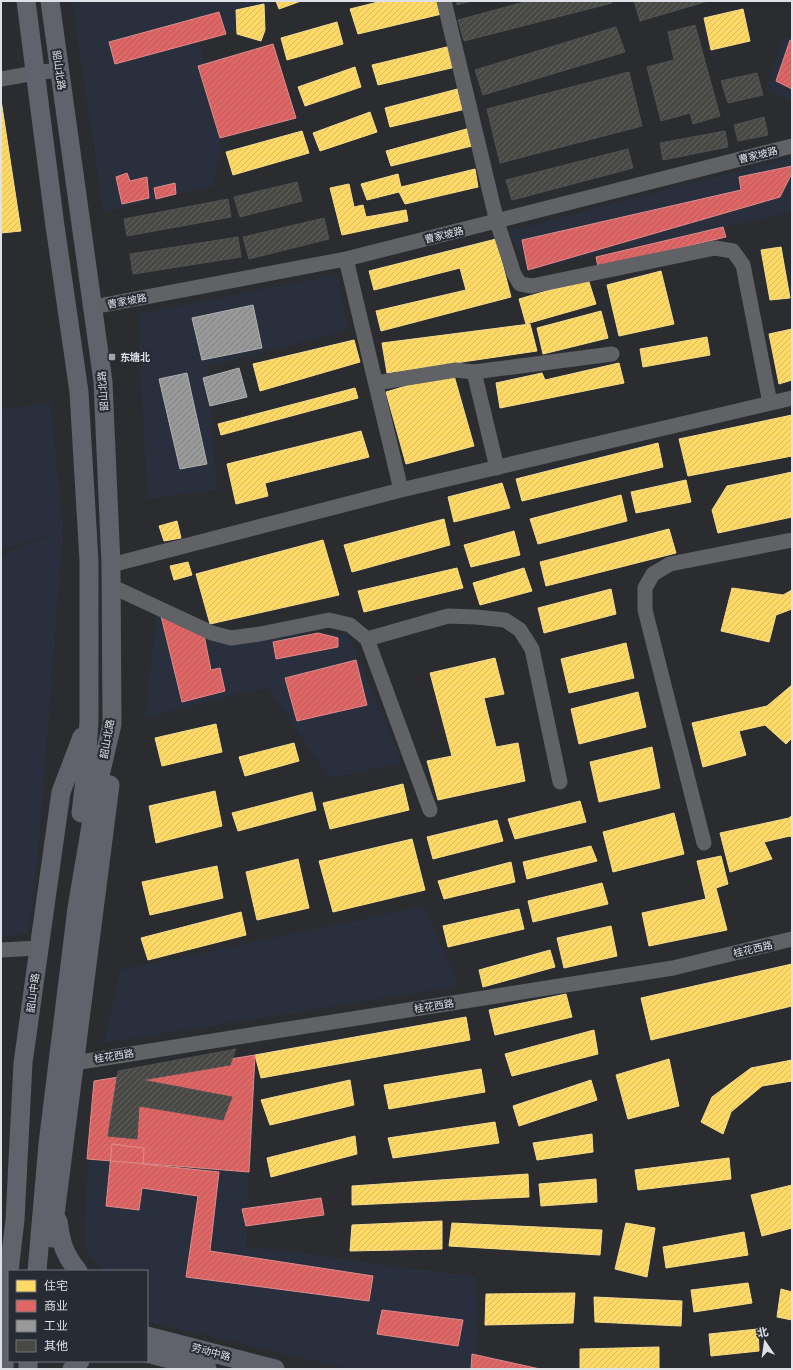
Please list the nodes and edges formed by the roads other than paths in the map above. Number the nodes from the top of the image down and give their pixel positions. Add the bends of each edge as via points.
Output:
1 (26, 1) edge
2 (50, 1) edge
3 (444, 1) edge
4 (59, 70) junction
5 (35, 73) junction
6 (1, 80) edge
7 (792, 146) edge
8 (497, 222) junction
9 (346, 259) junction
10 (92, 307) junction
11 (612, 354) dead end
12 (474, 372) junction
13 (376, 384) junction
14 (792, 398) edge
15 (770, 403) junction
16 (497, 468) junction
17 (401, 490) junction
18 (792, 540) edge
19 (111, 565) junction
20 (111, 586) junction
21 (368, 640) junction
22 (89, 721) junction
23 (112, 724) junction
24 (92, 782) junction
25 (560, 782) dead end
26 (430, 810) dead end
27 (704, 843) dead end
28 (792, 939) edge
29 (39, 948) junction
30 (1, 950) edge
31 (74, 1063) junction
32 (56, 1208) junction
33 (15, 1220) junction
34 (1, 1248) edge
35 (9, 1270) edge
36 (28, 1270) edge
37 (37, 1270) edge
38 (48, 1270) edge
39 (77, 1270) edge
40 (8, 1278) edge
41 (5, 1300) edge
42 (5, 1326) edge
43 (148, 1336) edge
44 (148, 1353) edge
45 (4, 1369) edge
46 (207, 1369) edge
47 (275, 1369) edge

1 - 5 main road, 韶山北路
2 - 4 main road, 韶山北路
3 - 8 street
4 - 5 street
4 - 10 main road, 韶山北路
5 - 6 street
5 - 22 main road, 韶山北路 via 79,392 89,561
7 - 8 street, 曹家坡路
8 - 9 street, 曹家坡路
8 - 15 street via 514,274 520,284 532,286 715,248 733,251 743,265
9 - 10 street, 曹家坡路
9 - 13 street
10 - 19 main road, 韶山北路 via 103,382
11 - 12 street
12 - 13 street via 456,370
12 - 16 street
13 - 17 street
14 - 15 street
15 - 16 street
16 - 17 street
17 - 19 street
18 - 27 street via 670,564 653,574 645,588 645,610
19 - 20 main road, 韶山北路
20 - 21 street via 212,633 231,638 329,620 350,625
20 - 23 main road, 韶山北路
21 - 25 street via 448,616 505,620 520,630 532,648
21 - 26 street
22 - 24 main road, 韶山北路
22 - 29 main road, 韶山中路 via 61,792
23 - 24 main road, 韶山北路
23 - 31 main road via 113,759 110,792
24 - 36 main road via 41,1135
24 - 37 main road via 48,1144
28 - 31 street, 桂花西路 via 674,968
29 - 30 street
29 - 33 main road, 韶山中路 via 23,1063
31 - 32 main road
32 - 38 main road
32 - 39 main road via 60,1237 67,1257
33 - 34 main road
33 - 35 main road, 韶山中路
40 - 41 main road, 韶山中路
41 - 42 main road, 韶山中路
42 - 45 main road, 韶山中路
43 - 47 main road, 劳动中路
44 - 46 main road, 劳动中路

